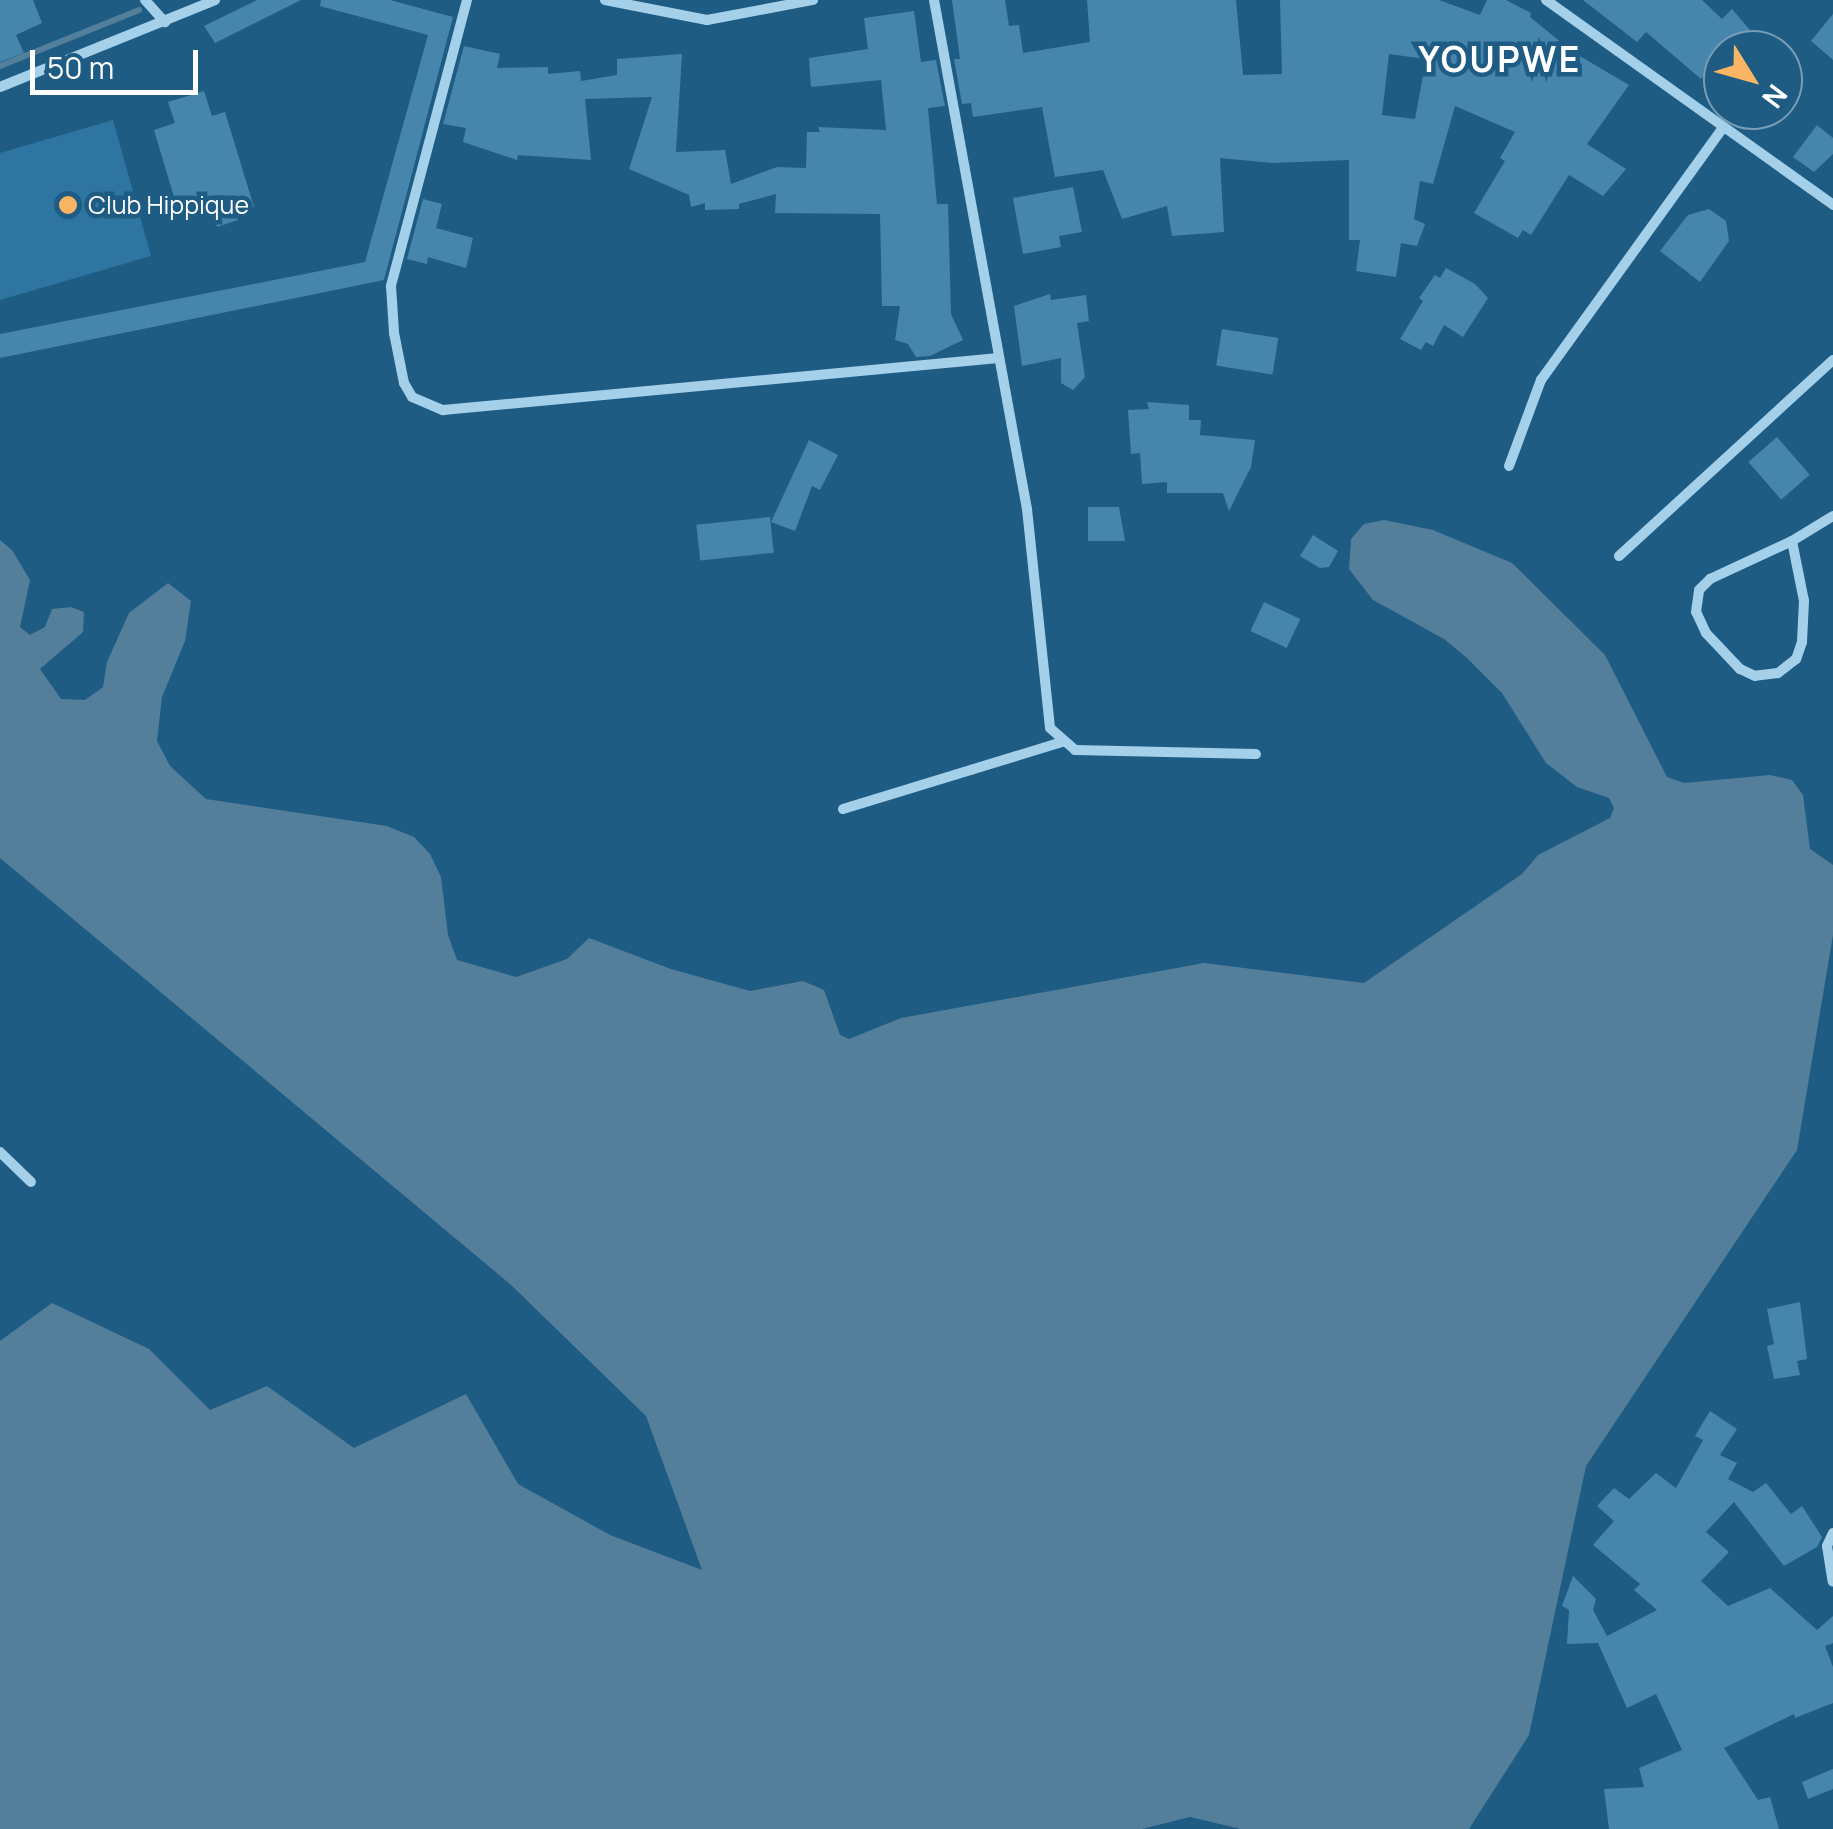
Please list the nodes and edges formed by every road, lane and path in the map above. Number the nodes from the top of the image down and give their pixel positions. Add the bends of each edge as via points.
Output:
1 (145, 0) edge
2 (215, 0) edge
3 (467, 0) edge
4 (605, 0) edge
5 (813, 0) edge
6 (934, 0) edge
7 (1546, 0) edge
8 (165, 22) junction
9 (0, 88) edge
10 (1703, 114) edge
11 (1722, 130) edge
12 (1726, 130) edge
13 (1833, 205) edge
14 (1000, 358) junction
15 (1833, 360) edge
16 (1509, 466) dead end
17 (1833, 516) edge
18 (1792, 541) junction
19 (1619, 556) dead end
20 (1062, 742) junction
21 (1256, 754) dead end
22 (843, 809) dead end
23 (0, 1152) edge
24 (32, 1182) dead end
25 (1833, 1533) edge
26 (1833, 1582) edge

1 - 8 street
2 - 8 street
3 - 14 street via 392,286 397,350 412,397 443,410
4 - 5 street via 708,20
6 - 14 street
7 - 10 street
8 - 9 street
11 - 16 street via 1541,380
12 - 13 street
14 - 20 street via 1027,510 1050,728
15 - 19 street
17 - 18 street
18 - 18 street via 1710,578 1694,602 1720,650 1755,676 1778,674 1796,660 1802,642 1804,600
20 - 21 street via 1076,750
20 - 22 street
23 - 24 street
25 - 26 street

